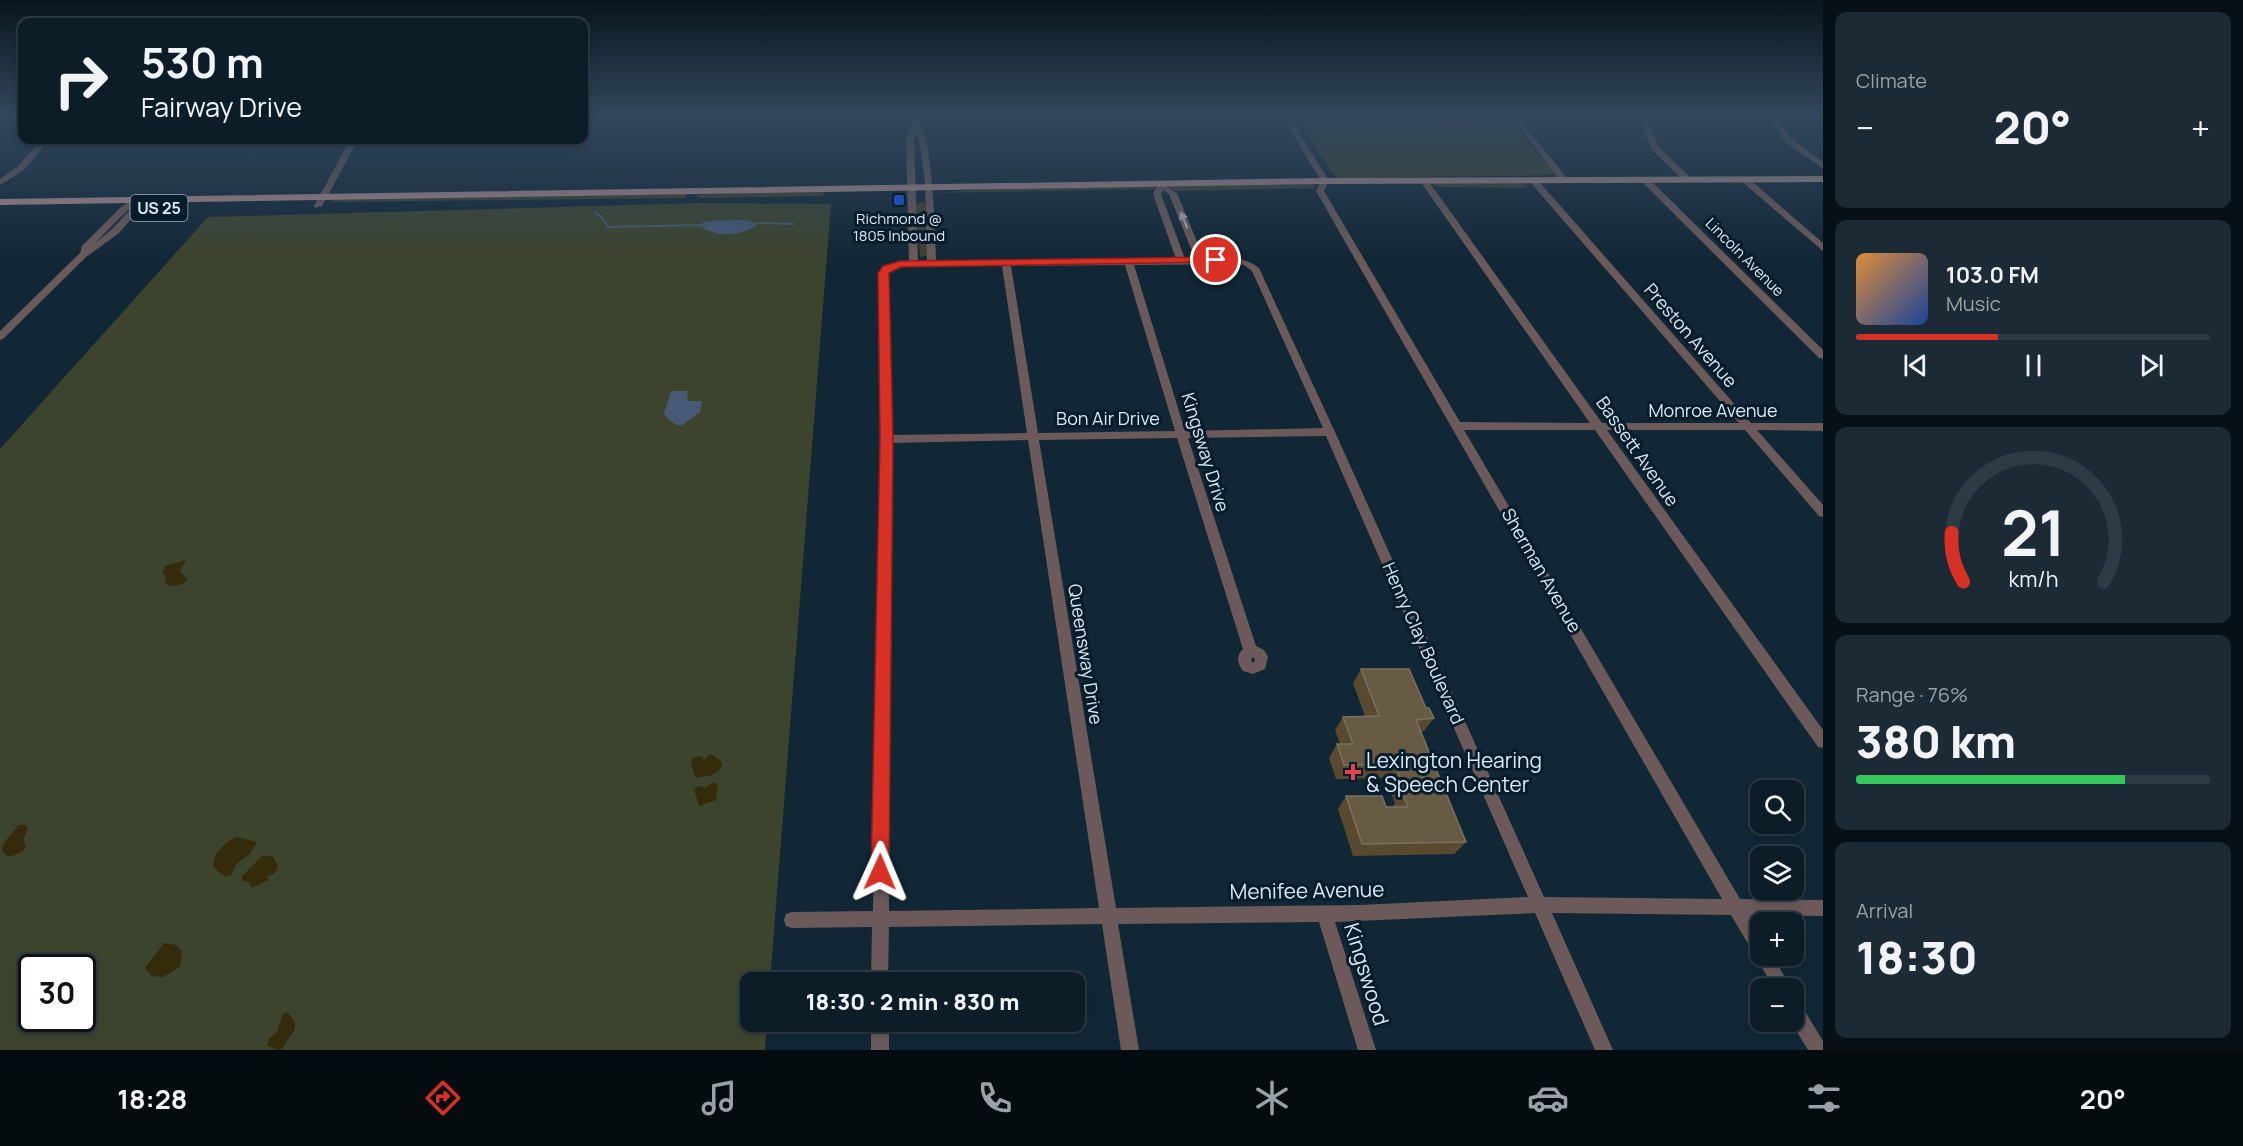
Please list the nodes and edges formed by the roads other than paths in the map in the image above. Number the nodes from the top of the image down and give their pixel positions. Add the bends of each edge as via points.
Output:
1 (24, 165) edge
2 (340, 165) edge
3 (912, 165) edge
4 (926, 165) edge
5 (1312, 165) edge
6 (1552, 165) edge
7 (1673, 165) edge
8 (21, 168) junction
9 (1823, 178) edge
10 (1687, 179) junction
11 (1744, 179) junction
12 (1533, 180) junction
13 (1564, 180) junction
14 (1645, 180) junction
15 (0, 183) edge
16 (1323, 186) junction
17 (1427, 186) junction
18 (1823, 188) edge
19 (928, 189) junction
20 (1159, 189) junction
21 (1654, 189) junction
22 (1755, 189) junction
23 (1542, 190) junction
24 (0, 192) edge
25 (1173, 193) junction
26 (914, 195) junction
27 (320, 201) junction
28 (0, 202) edge
29 (138, 204) junction
30 (124, 209) junction
31 (0, 211) edge
32 (1823, 248) edge
33 (83, 255) junction
34 (1181, 260) junction
35 (1200, 260) junction
36 (1129, 261) junction
37 (932, 263) junction
38 (1006, 263) junction
39 (914, 264) junction
40 (0, 337) edge
41 (1823, 356) edge
42 (1458, 426) junction
43 (1598, 426) junction
44 (1748, 426) junction
45 (1823, 427) edge
46 (1330, 432) junction
47 (1181, 434) junction
48 (1033, 435) junction
49 (886, 439) junction
50 (1823, 513) edge
51 (1251, 652) dead end
52 (1823, 742) edge
53 (1539, 905) junction
54 (1736, 907) junction
55 (1823, 908) edge
56 (1324, 912) junction
57 (1110, 917) junction
58 (880, 918) junction
59 (792, 920) dead end
60 (1750, 932) edge
61 (880, 972) edge
62 (1804, 1026) edge
63 (880, 1032) edge
64 (880, 1050) edge
65 (1130, 1050) edge
66 (1367, 1050) edge
67 (1604, 1050) edge
68 (1818, 1050) edge

1 - 8 street
2 - 27 street
3 - 26 street
4 - 19 street
5 - 16 street, Sherman Avenue
6 - 13 street
7 - 10 street
8 - 15 street
8 - 24 street
9 - 11 main road, US 25
10 - 11 main road, US 25
10 - 14 main road, US 25
11 - 22 street
12 - 13 main road, US 25
12 - 17 main road, US 25
12 - 23 street, Preston Avenue
13 - 14 main road, US 25
14 - 21 street, Lincoln Avenue
16 - 17 main road, US 25
16 - 20 main road, US 25
16 - 25 main road, US 25
16 - 42 street, Sherman Avenue
17 - 23 main road, US 25
17 - 43 street, Bassett Avenue
18 - 22 main road, US 25
19 - 20 main road, US 25
19 - 20 main road, US 25
19 - 26 main road, US 25
19 - 37 street
20 - 25 main road, US 25
20 - 34 street
21 - 22 main road, US 25
21 - 23 main road, US 25
21 - 41 street, Lincoln Avenue
22 - 32 street
23 - 44 street, Preston Avenue
35 -> 25 street
26 - 27 main road, US 25
26 - 27 main road, US 25
26 - 39 street
27 - 29 main road, US 25
28 - 29 main road, US 25
29 - 30 main road, US 25
29 - 33 street via 98,248
30 - 31 main road, US 25
30 - 33 street via 85,248
33 - 40 street
34 - 35 street
34 - 36 street
35 - 46 street, Henry Clay Boulevard via 1242,261 1256,270
36 - 38 street
36 - 47 street, Kingsway Drive
37 - 38 street
37 - 39 street
38 - 48 street, Queensway Drive
39 - 49 street via 886,269 882,277
42 - 43 street, Monroe Avenue
42 - 54 street, Sherman Avenue
43 - 44 street, Monroe Avenue
43 - 52 street, Bassett Avenue
44 - 45 street, Monroe Avenue
44 - 50 street, Preston Avenue
46 - 47 street, Bon Air Drive
46 - 53 street, Henry Clay Boulevard
47 - 48 street, Bon Air Drive
47 - 51 street, Kingsway Drive
48 - 49 street, Bon Air Drive
48 - 57 street, Queensway Drive
49 - 58 street
53 - 54 street, Menifee Avenue
53 - 56 street, Menifee Avenue
53 - 67 street, Henry Clay Boulevard
54 - 55 street, Menifee Avenue
54 - 60 street, Sherman Avenue
56 - 57 street, Menifee Avenue
56 - 66 street, Kingswood
57 - 58 street, Menifee Avenue
57 - 65 street, Queensway Drive
58 - 59 street, Menifee Avenue
58 - 61 street
62 - 68 street
63 - 64 street

